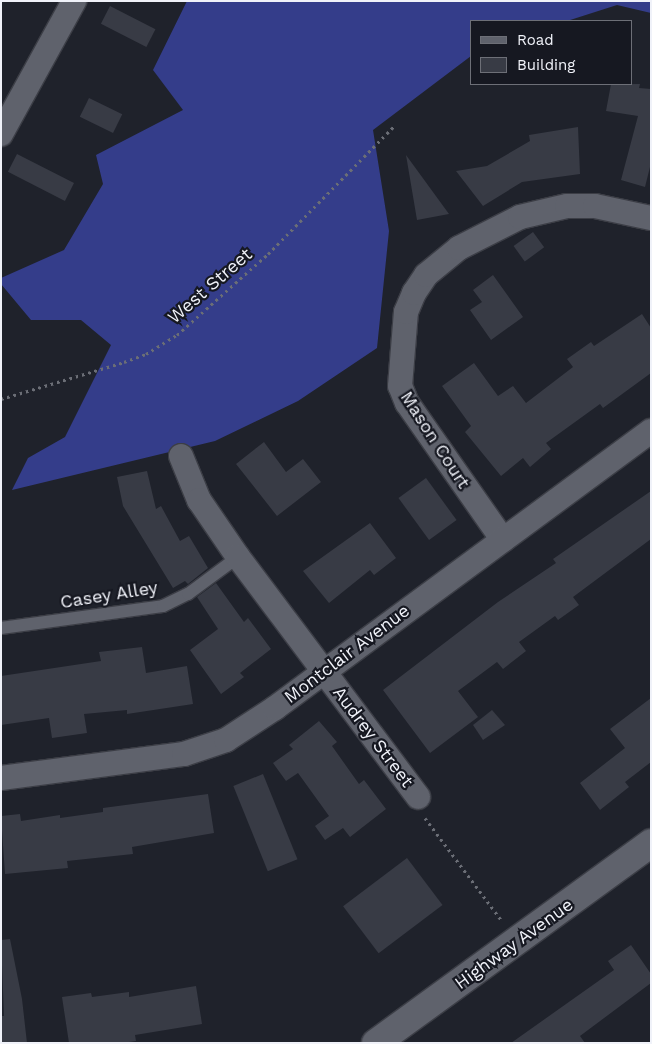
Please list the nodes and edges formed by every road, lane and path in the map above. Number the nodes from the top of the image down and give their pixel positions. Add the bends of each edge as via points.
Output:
1 (74, 1) edge
2 (395, 125) dead end
3 (1, 134) edge
4 (651, 218) edge
5 (1, 398) edge
6 (651, 431) edge
7 (181, 456) dead end
8 (503, 540) junction
9 (238, 557) junction
10 (1, 628) edge
11 (324, 672) junction
12 (1, 778) edge
13 (418, 797) joint
14 (651, 843) edge
15 (517, 942) junction
16 (376, 1043) edge

1 - 3 street
2 - 5 path, West Street via 268,254 177,335 146,354 124,362
4 - 8 street, Mason Court via 595,206 567,206 520,217 459,248 426,275 406,312 400,386 407,403
6 - 8 street, Montclair Avenue
7 - 9 street, Audrey Street via 199,500
8 - 11 street, Montclair Avenue
9 - 10 lane, Casey Alley via 188,594 163,606
9 - 11 street, Audrey Street
11 - 12 street, Montclair Avenue via 226,740 192,751
11 - 13 street, Audrey Street
13 - 15 path, Audrey Street via 420,810
14 - 15 main road, Highway Avenue
15 - 16 main road, Highway Avenue

